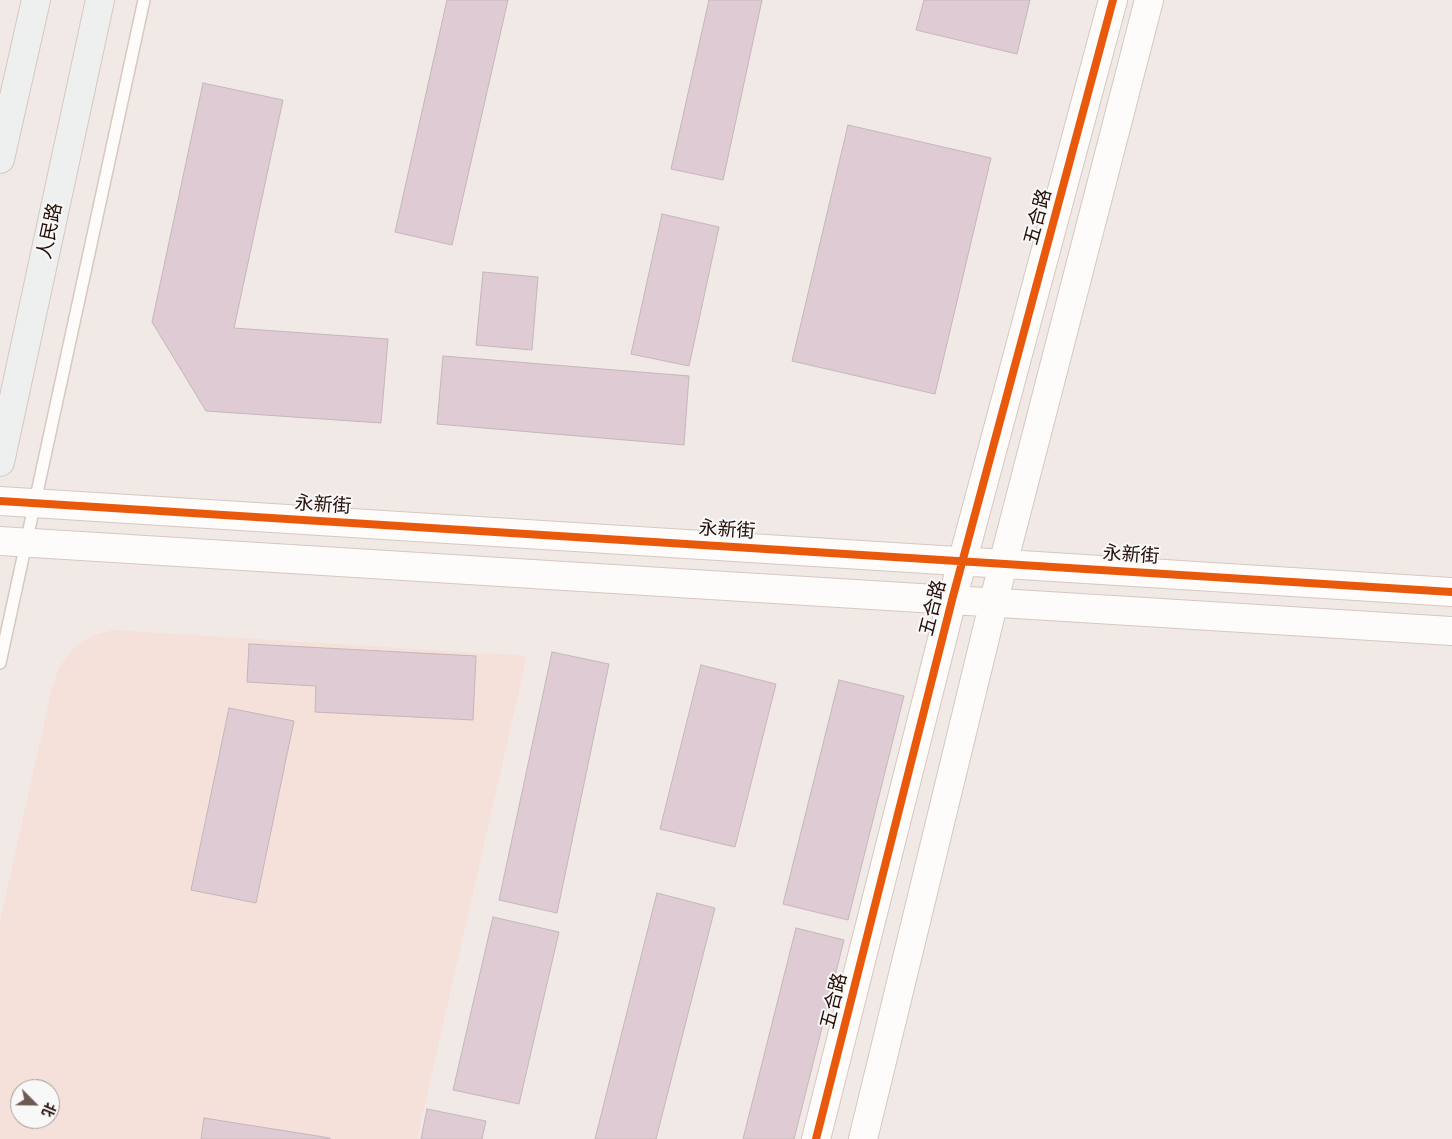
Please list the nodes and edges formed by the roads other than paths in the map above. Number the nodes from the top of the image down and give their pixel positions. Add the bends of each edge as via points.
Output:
1 (36, 0) edge
2 (100, 0) edge
3 (144, 0) edge
4 (1113, 0) edge
5 (1149, 0) edge
6 (0, 159) edge
7 (0, 462) edge
8 (0, 501) edge
9 (34, 504) junction
10 (13, 541) edge
11 (962, 561) junction
12 (1003, 564) junction
13 (1452, 592) edge
14 (952, 600) junction
15 (993, 603) junction
16 (1452, 632) edge
17 (0, 663) edge
18 (816, 1139) edge
19 (863, 1139) edge

1 - 6 main road
2 - 7 main road, 人民路
3 - 9 lane
4 - 11 street, 五合路
5 - 12 street
8 - 9 street, 永新街
9 - 10 lane
9 - 11 street, 永新街
10 - 14 street
10 - 17 lane
11 - 12 street, 永新街
11 - 14 street, 五合路
12 - 13 street, 永新街
12 - 15 street
14 - 15 street
14 - 18 street, 五合路
15 - 16 street
15 - 19 street

